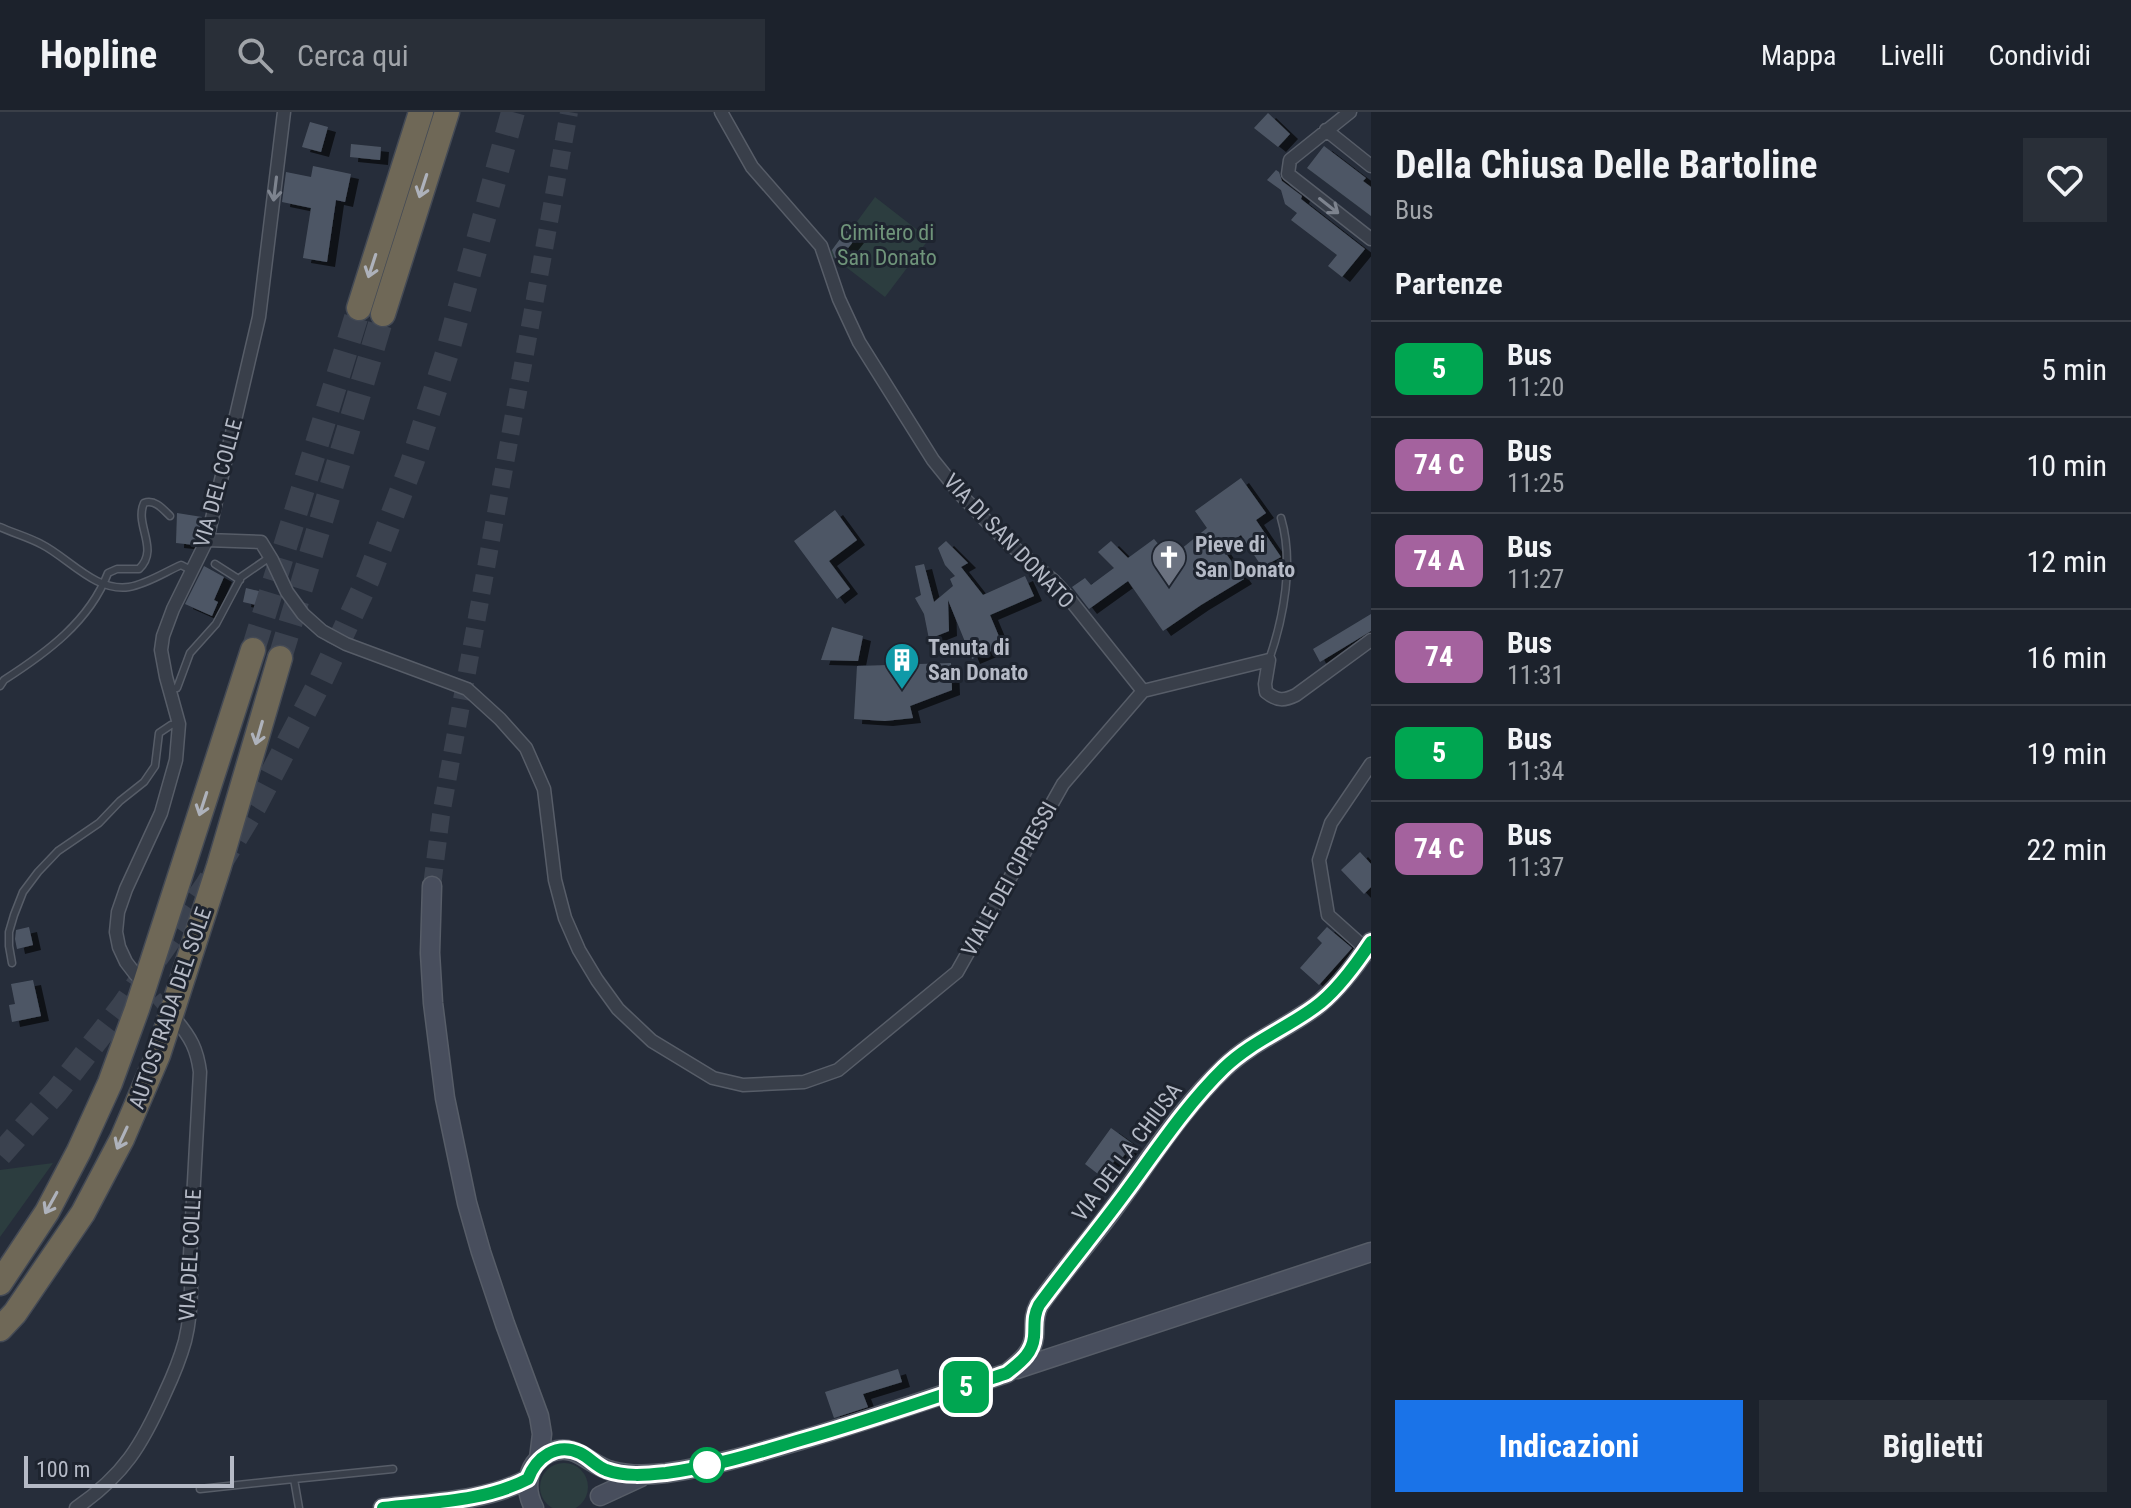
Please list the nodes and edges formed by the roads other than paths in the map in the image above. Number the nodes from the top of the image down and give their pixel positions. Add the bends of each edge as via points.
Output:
1 (284, 112) edge
2 (421, 112) edge
3 (447, 112) edge
4 (721, 112) edge
5 (1350, 112) edge
6 (1326, 130) junction
7 (1371, 166) edge
8 (1371, 239) edge
9 (359, 308) tunnel mouth
10 (383, 314) tunnel mouth
11 (170, 516) dead end
12 (1281, 518) dead end
13 (0, 527) edge
14 (207, 540) junction
15 (270, 556) junction
16 (215, 564) dead end
17 (191, 570) junction
18 (240, 580) junction
19 (104, 584) junction
20 (1371, 640) edge
21 (253, 650) tunnel mouth
22 (280, 658) tunnel mouth
23 (1269, 660) junction
24 (0, 686) edge
25 (169, 689) junction
26 (1143, 691) junction
27 (179, 724) junction
28 (1371, 764) edge
29 (432, 886) tunnel mouth
30 (1368, 946) edge
31 (12, 963) dead end
32 (136, 975) tunnel mouth
33 (176, 1020) tunnel mouth
34 (1371, 1252) edge
35 (0, 1283) edge
36 (1043, 1299) junction
37 (0, 1329) edge
38 (1069, 1352) junction
39 (1007, 1373) junction
40 (539, 1416) junction
41 (573, 1450) junction
42 (539, 1459) junction
43 (594, 1464) junction
44 (393, 1469) dead end
45 (643, 1475) junction
46 (294, 1479) junction
47 (528, 1479) junction
48 (200, 1489) dead end
49 (491, 1494) junction
50 (597, 1502) edge
51 (76, 1508) edge
52 (299, 1508) edge
53 (383, 1508) edge
54 (533, 1508) edge

1 -> 14 street, VIA DEL COLLE via 259,317
2 -> 9 highway
3 -> 10 highway
4 - 26 street, VIA DI SAN DONATO via 752,167 821,246 859,342 933,460 1006,541 1064,592
5 - 6 street
6 - 7 street
6 -> 8 street via 1290,160 1288,174
11 - 19 lane via 158,504 144,503 144,564 112,570
12 - 23 lane via 1288,557
13 - 19 lane via 42,544
14 - 15 street via 261,542
14 - 17 street, VIA DEL COLLE
15 - 18 lane
15 - 26 street, VIALE DEI CIPRESSI via 287,592 322,631 467,689 526,748 544,789 565,918 597,980 652,1041 713,1078 743,1085 804,1082 838,1070 957,972 1063,784
16 - 18 lane
17 - 19 lane via 181,565 130,587
17 - 25 street, VIA DEL COLLE via 163,636
18 - 25 lane via 216,624 190,653 177,688
19 - 24 lane via 54,647
20 - 23 street via 1287,699 1266,692
21 -> 35 highway, AUTOSTRADA DEL SOLE via 110,1083 47,1212
22 -> 37 highway, AUTOSTRADA DEL SOLE via 158,1055 83,1213
23 - 26 street
25 - 27 street, VIA DEL COLLE
27 - 31 lane via 159,733 155,766 144,782 58,851 31,882 9,932
27 - 32 street, VIA DEL COLLE via 169,788 118,912 119,947
28 - 30 street via 1331,823 1319,860 1328,915
29 - 40 main road via 433,1003 456,1155 500,1312
30 - 36 main road, VIA DELLA CHIUSA via 1319,1005 1248,1047 1224,1068
33 - 51 street, VIA DEL COLLE via 197,1051 200,1072 185,1340 138,1449 105,1486
34 - 38 main road
36 - 38 main road via 1038,1313 1042,1331 1051,1344
36 - 39 main road, VIA DELLA CHIUSA via 1035,1311 1031,1348
38 - 39 main road
39 - 45 main road via 742,1458
40 - 41 main road
40 - 42 main road
41 - 42 main road via 557,1450
41 - 43 main road
42 - 47 main road
43 - 45 main road
43 - 50 main road via 601,1480
44 - 46 lane
45 - 50 main road
46 - 48 lane
46 - 52 lane
47 - 49 main road
47 - 54 main road
49 - 53 main road
49 - 54 main road

